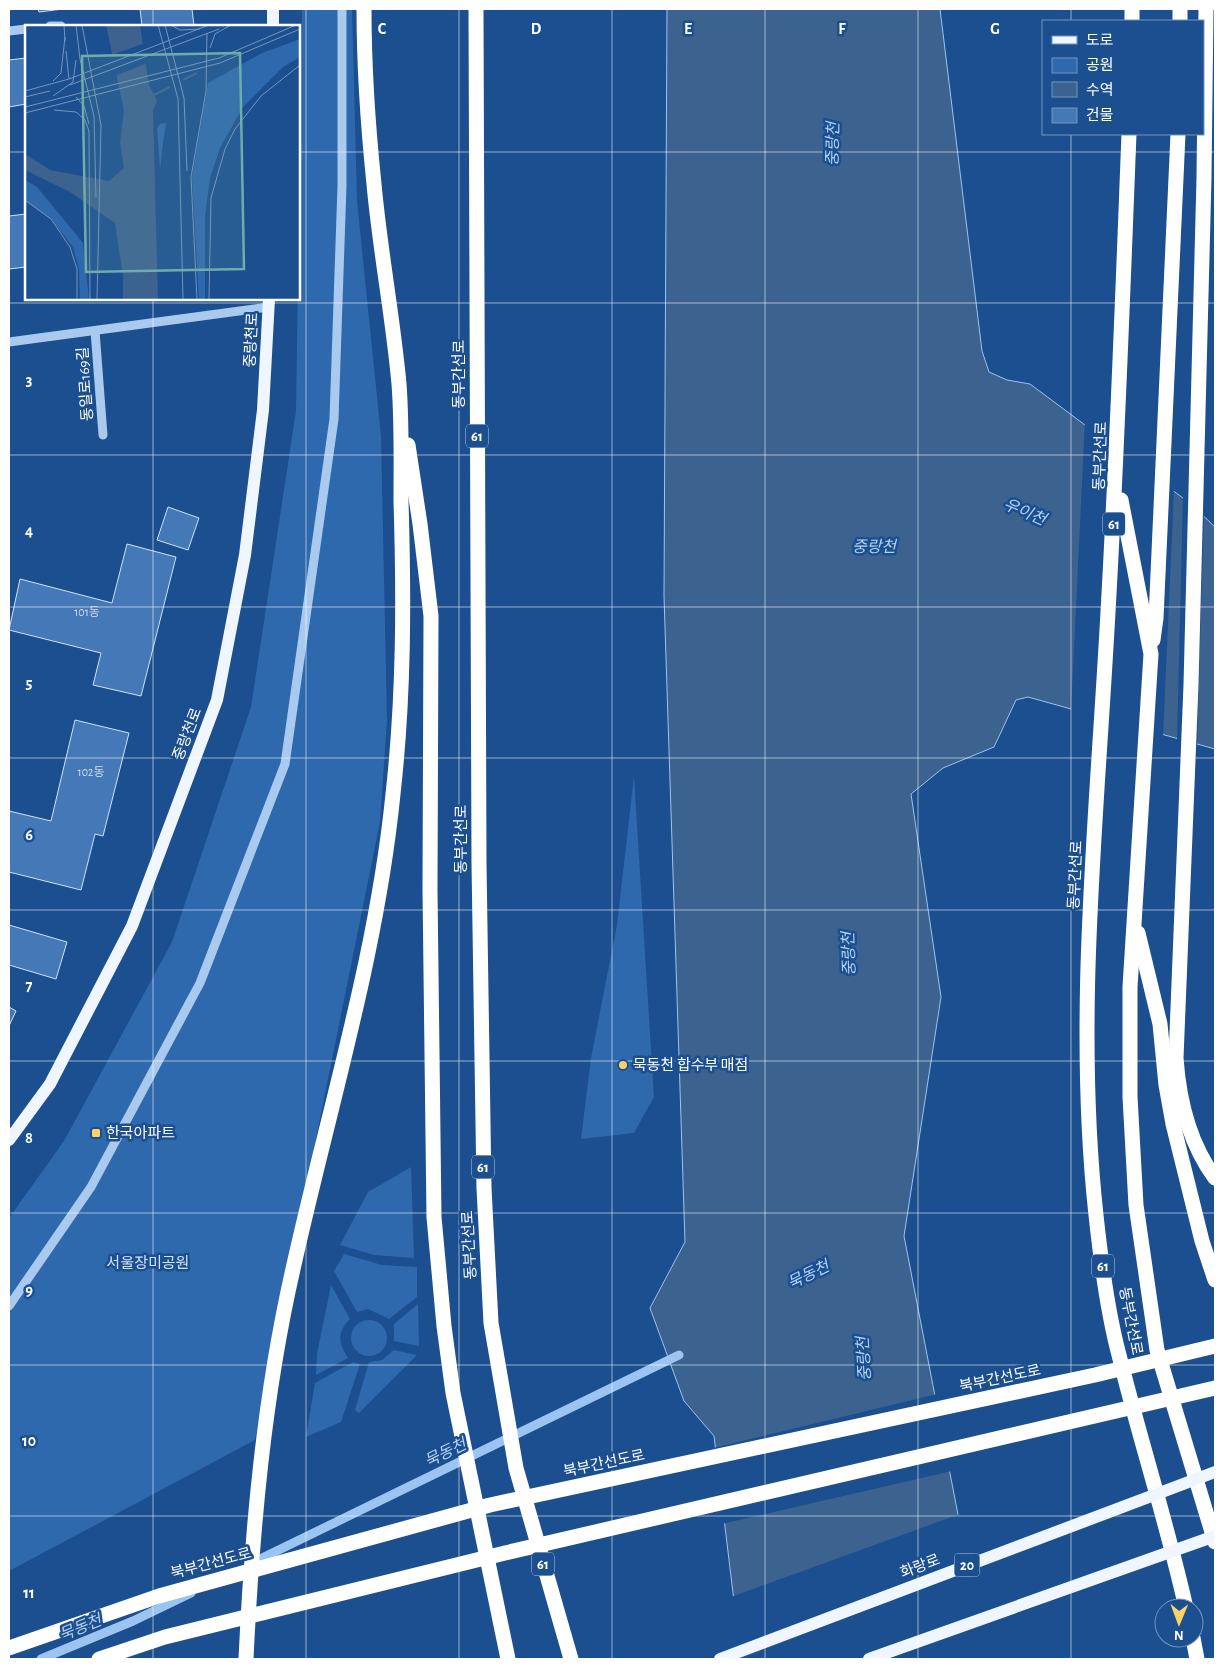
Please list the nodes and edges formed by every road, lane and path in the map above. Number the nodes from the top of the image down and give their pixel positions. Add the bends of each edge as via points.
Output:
1 (273, 9) edge
2 (342, 9) edge
3 (364, 9) edge
4 (476, 9) edge
5 (1206, 9) edge
6 (273, 25) edge
7 (25, 29) edge
8 (9, 31) edge
9 (1129, 135) edge
10 (1178, 135) edge
11 (269, 303) edge
12 (95, 331) junction
13 (9, 342) edge
14 (399, 384) junction
15 (103, 434) dead end
16 (1117, 478) junction
17 (1152, 654) junction
18 (1134, 917) junction
19 (9, 1140) edge
20 (1215, 1178) edge
21 (1215, 1280) edge
22 (9, 1306) edge
23 (1215, 1346) edge
24 (1215, 1388) edge
25 (1215, 1472) edge
26 (1215, 1536) edge
27 (1215, 1542) edge
28 (1184, 1598) edge
29 (9, 1648) edge
30 (99, 1659) edge
31 (246, 1659) edge
32 (508, 1659) edge
33 (571, 1659) edge
34 (720, 1659) edge
35 (869, 1659) edge

1 - 6 main road
2 - 22 street via 342,186 334,419 285,764 200,983 91,1187
3 - 14 highway via 364,56 374,185
4 - 33 highway, 동부간선로 / 61 via 479,863 484,1188 491,1323 516,1468
5 - 20 highway via 1191,685 1176,1058 1179,1092 1188,1126
7 - 8 street
9 - 16 highway, 동부간선로 / 61
10 - 17 highway
11 - 12 street, 동일로169길
11 - 19 main road, 중랑천로 via 263,410 245,555 218,700 132,926 50,1084
12 - 13 street, 동일로169길
12 - 15 street, 동일로169길
14 - 31 highway, bridge via 404,619 388,844 356,1004 292,1272 273,1378 258,1500
14 - 32 highway via 431,616 434,1217 453,1393
16 - 17 highway
16 - 28 highway, 동부간선로 / 61 via 1090,915 1090,1130 1102,1264 1118,1353
17 - 18 highway
18 - 21 highway via 1160,1024 1169,1105 1202,1241
18 - 27 highway via 1130,1097 1136,1205 1143,1262 1157,1350
23 - 29 highway, 북부간선도로, bridge via 490,1506 159,1596
24 - 30 highway, bridge via 505,1553 165,1637
25 - 34 main road, 화랑로 / 20, bridge
26 - 35 main road, bridge

